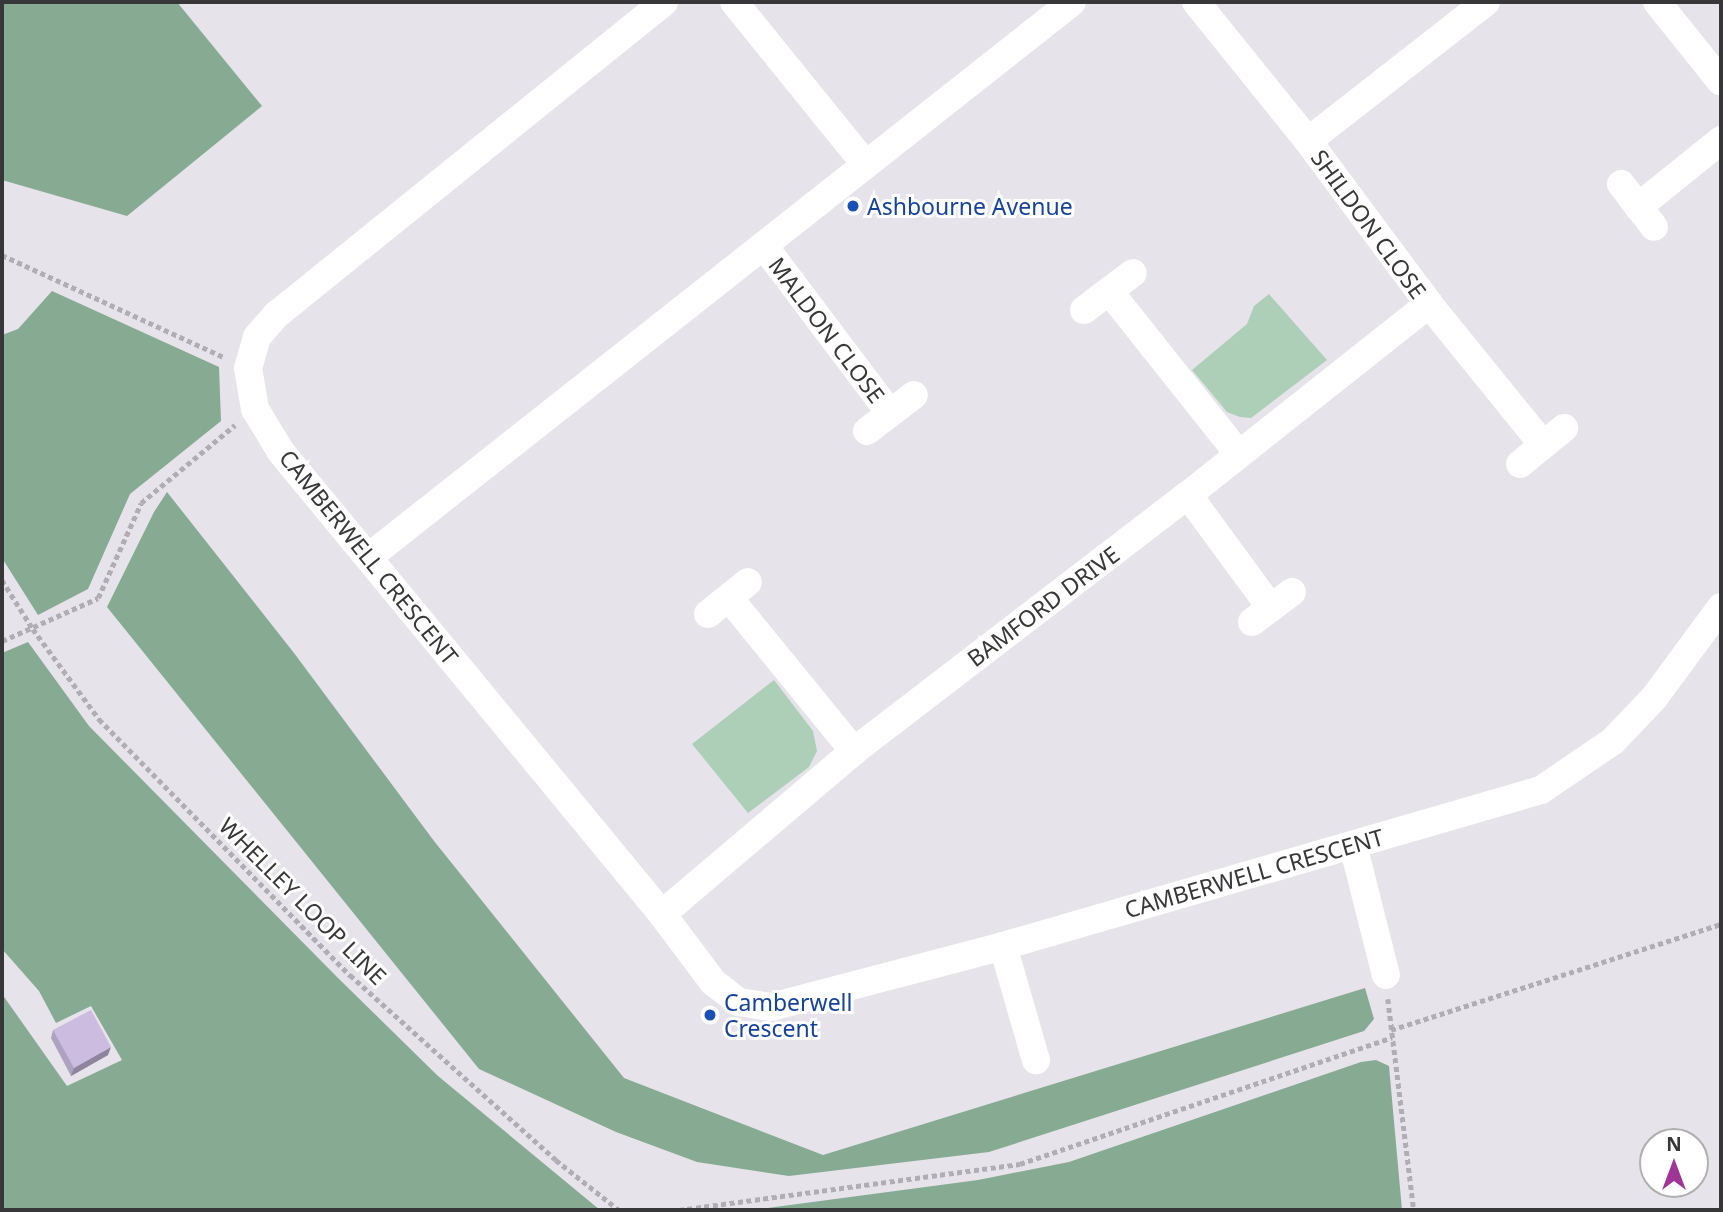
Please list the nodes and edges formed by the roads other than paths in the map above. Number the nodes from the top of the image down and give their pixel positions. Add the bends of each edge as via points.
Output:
1 (664, 2) edge
2 (734, 2) edge
3 (1072, 2) edge
4 (1196, 2) edge
5 (1486, 2) edge
6 (1657, 2) edge
7 (1721, 82) edge
8 (1721, 140) edge
9 (1308, 141) junction
10 (864, 164) junction
11 (1621, 184) dead end
12 (764, 246) junction
13 (1133, 273) dead end
14 (1109, 291) junction
15 (1429, 304) junction
16 (1084, 310) dead end
17 (914, 395) dead end
18 (890, 413) junction
19 (867, 431) dead end
20 (1238, 453) junction
21 (1520, 464) dead end
22 (1188, 495) junction
23 (370, 556) junction
24 (728, 598) dead end
25 (1271, 607) dead end
26 (1721, 607) edge
27 (854, 751) junction
28 (1353, 845) junction
29 (662, 914) junction
30 (1003, 946) junction
31 (1386, 975) road end
32 (1036, 1060) dead end

1 - 23 street, CAMBERWELL CRESCENT via 277,314 257,337 248,368 255,409 281,452
2 - 10 street
3 - 10 street
4 - 9 street, SHILDON CLOSE
5 - 9 street
6 - 7 street
8 - 11 street via 1646,217
9 - 15 street, SHILDON CLOSE
10 - 12 street
12 - 18 street, MALDON CLOSE
12 - 23 street
13 - 14 street
14 - 16 street
14 - 20 street
15 - 20 street, BAMFORD DRIVE
15 - 21 street, SHILDON CLOSE via 1554,437
17 - 18 street
18 - 19 street
20 - 22 street, BAMFORD DRIVE
22 - 25 street
22 - 27 street, BAMFORD DRIVE
23 - 29 street, CAMBERWELL CRESCENT
24 - 27 street
26 - 28 street, CAMBERWELL CRESCENT via 1654,698 1613,741 1542,790
27 - 29 street, BAMFORD DRIVE
28 - 30 street, CAMBERWELL CRESCENT
28 - 31 street
29 - 30 street, CAMBERWELL CRESCENT via 713,982 739,1002 771,1007
30 - 32 street

